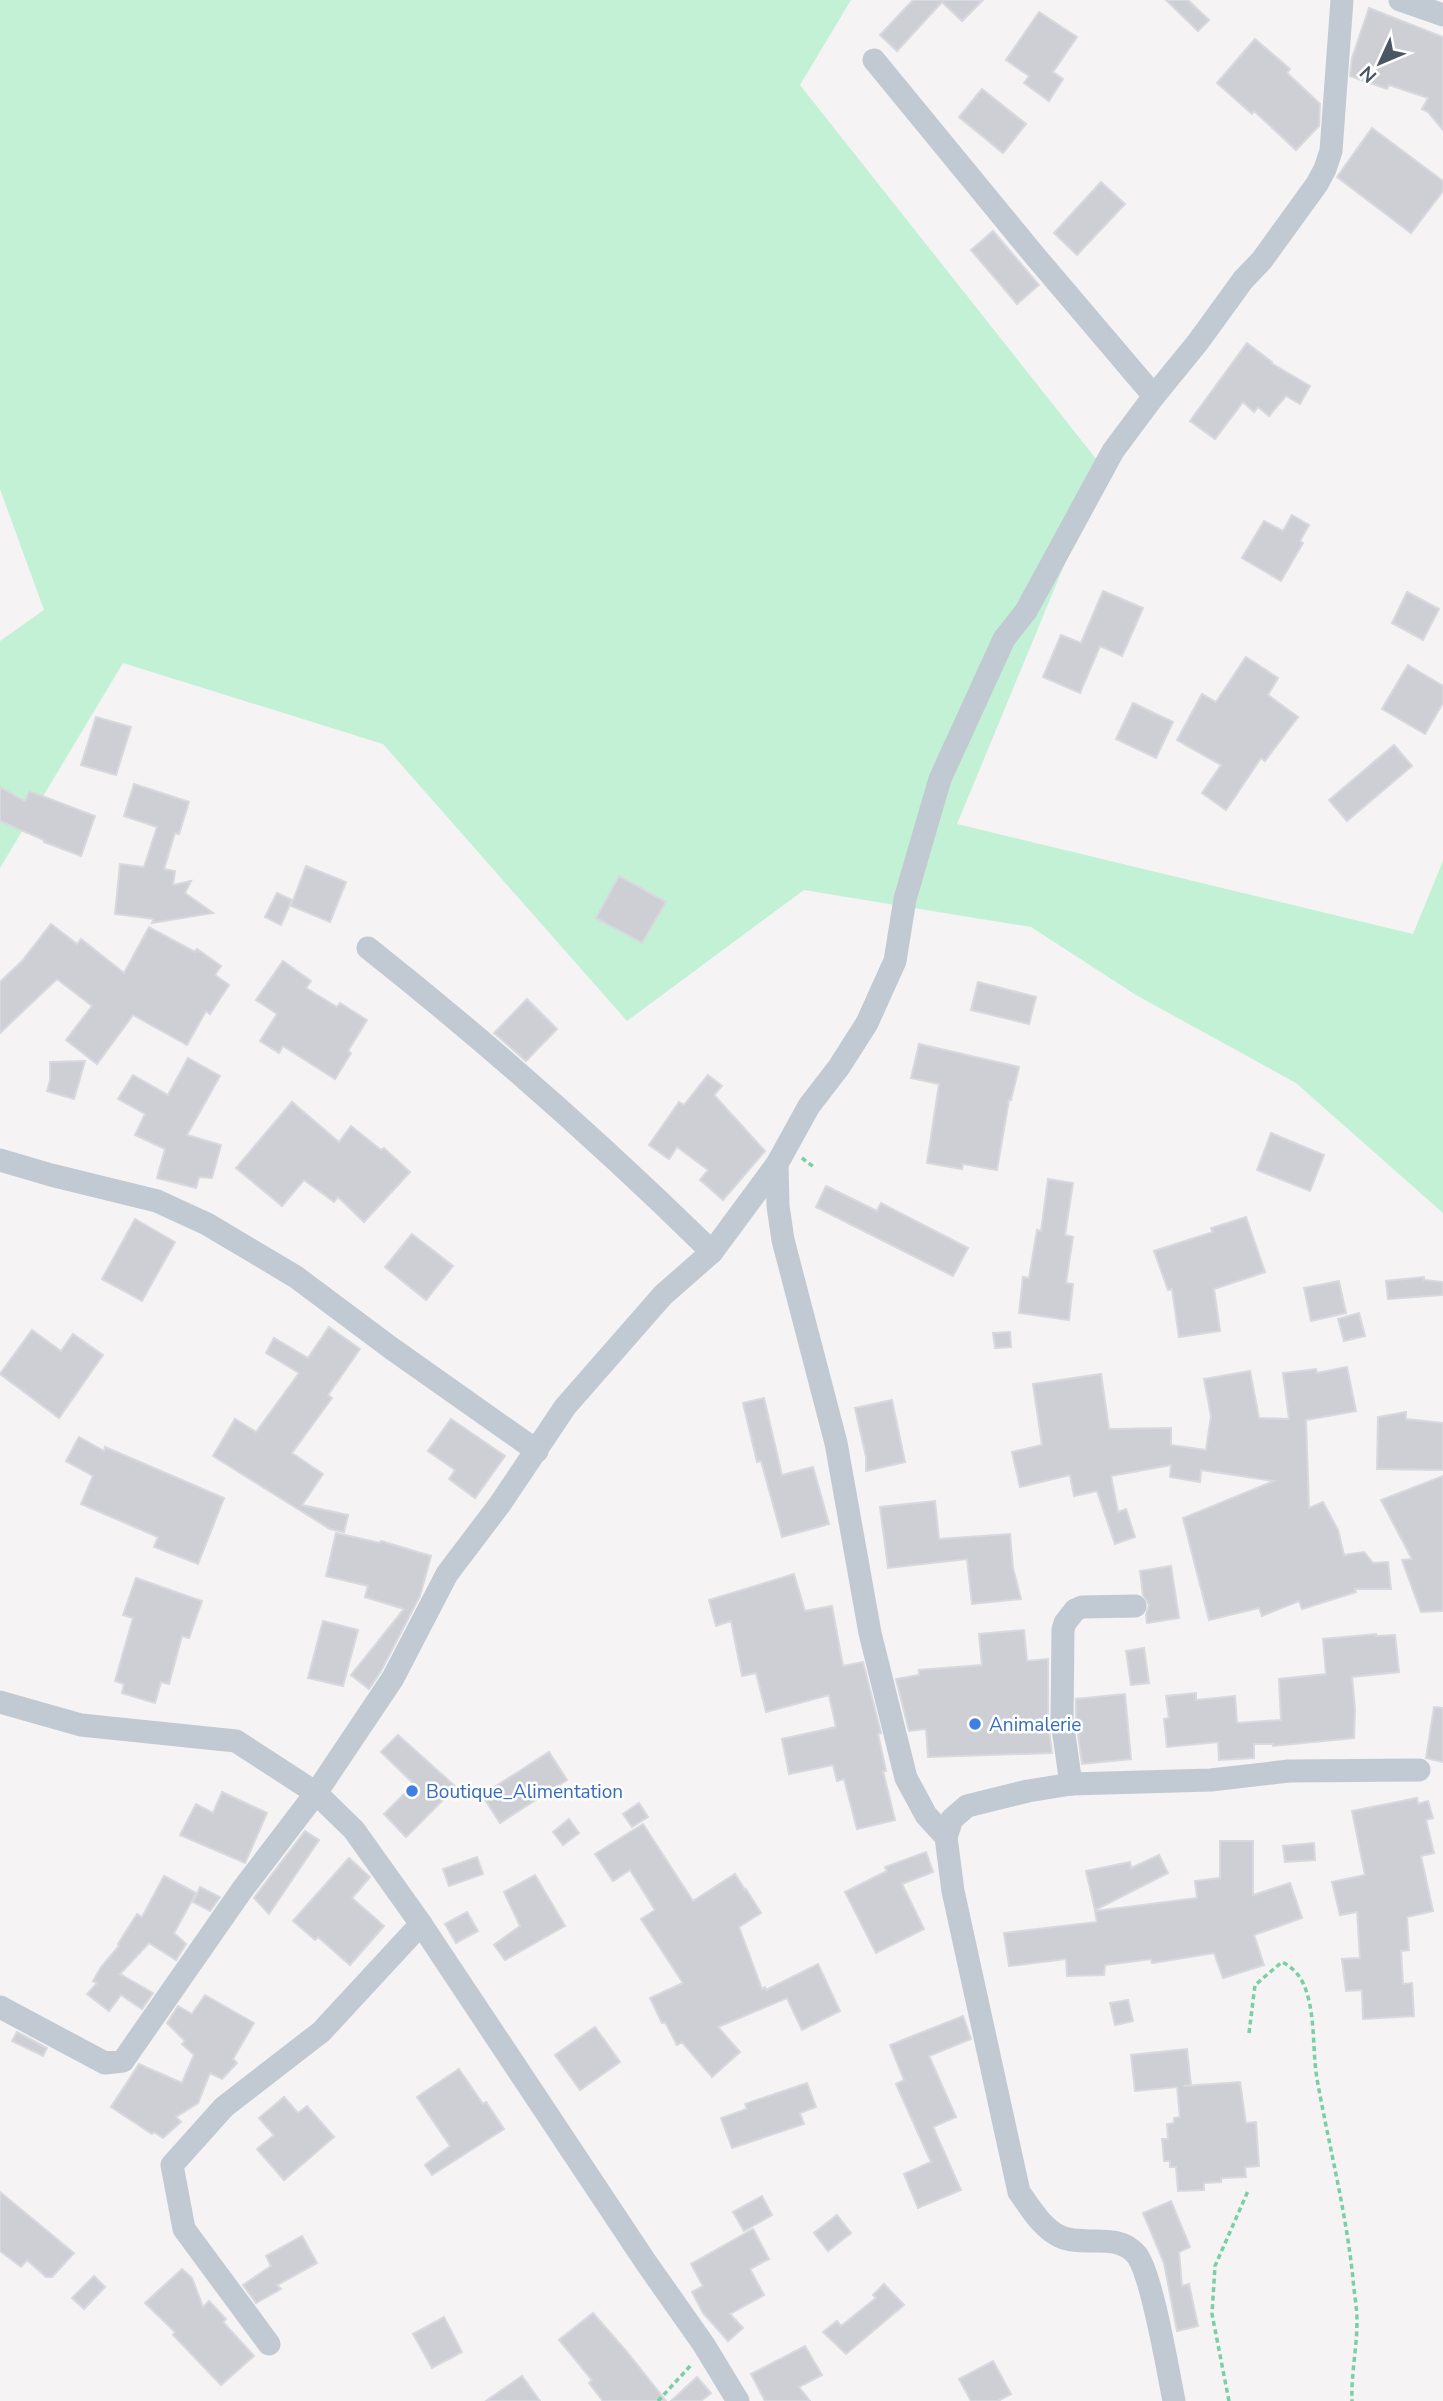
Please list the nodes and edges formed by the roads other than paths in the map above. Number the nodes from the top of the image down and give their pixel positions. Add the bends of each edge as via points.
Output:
1 (1342, 0) edge
2 (1400, 0) edge
3 (1443, 15) edge
4 (874, 60) dead end
5 (1154, 396) junction
6 (369, 948) dead end
7 (0, 1160) edge
8 (777, 1164) junction
9 (712, 1252) junction
10 (537, 1451) junction
11 (1135, 1606) dead end
12 (0, 1702) edge
13 (1419, 1770) dead end
14 (1071, 1784) junction
15 (316, 1793) junction
16 (946, 1837) junction
17 (421, 1924) junction
18 (0, 2007) edge
19 (269, 2344) dead end
20 (738, 2401) edge
21 (1174, 2401) edge

1 - 5 street via 1331,151 1325,169 1262,260
2 - 3 street
4 - 5 street
5 - 8 street via 1113,451 1026,611 1004,639 940,779 905,899 895,961 867,1023 809,1106
6 - 9 street via 636,1178
7 - 10 street via 157,1201 207,1224 296,1277
8 - 9 street
8 - 16 street via 783,1240 836,1443 870,1633 906,1778 926,1815
9 - 10 street via 663,1295 565,1407
10 - 15 street via 447,1574 393,1678
11 - 14 street via 1082,1607 1065,1623 1062,1721
12 - 15 street via 81,1725 236,1741
13 - 14 street via 1289,1771 1211,1780
14 - 16 street via 967,1807 952,1819
15 - 17 street via 355,1830
15 - 18 street via 123,2061 105,2063
16 - 21 street via 953,1891 1019,2192 1037,2218 1059,2237 1121,2243 1137,2255 1147,2280
17 - 19 street via 321,2032 224,2107 172,2165 184,2229
17 - 20 street

